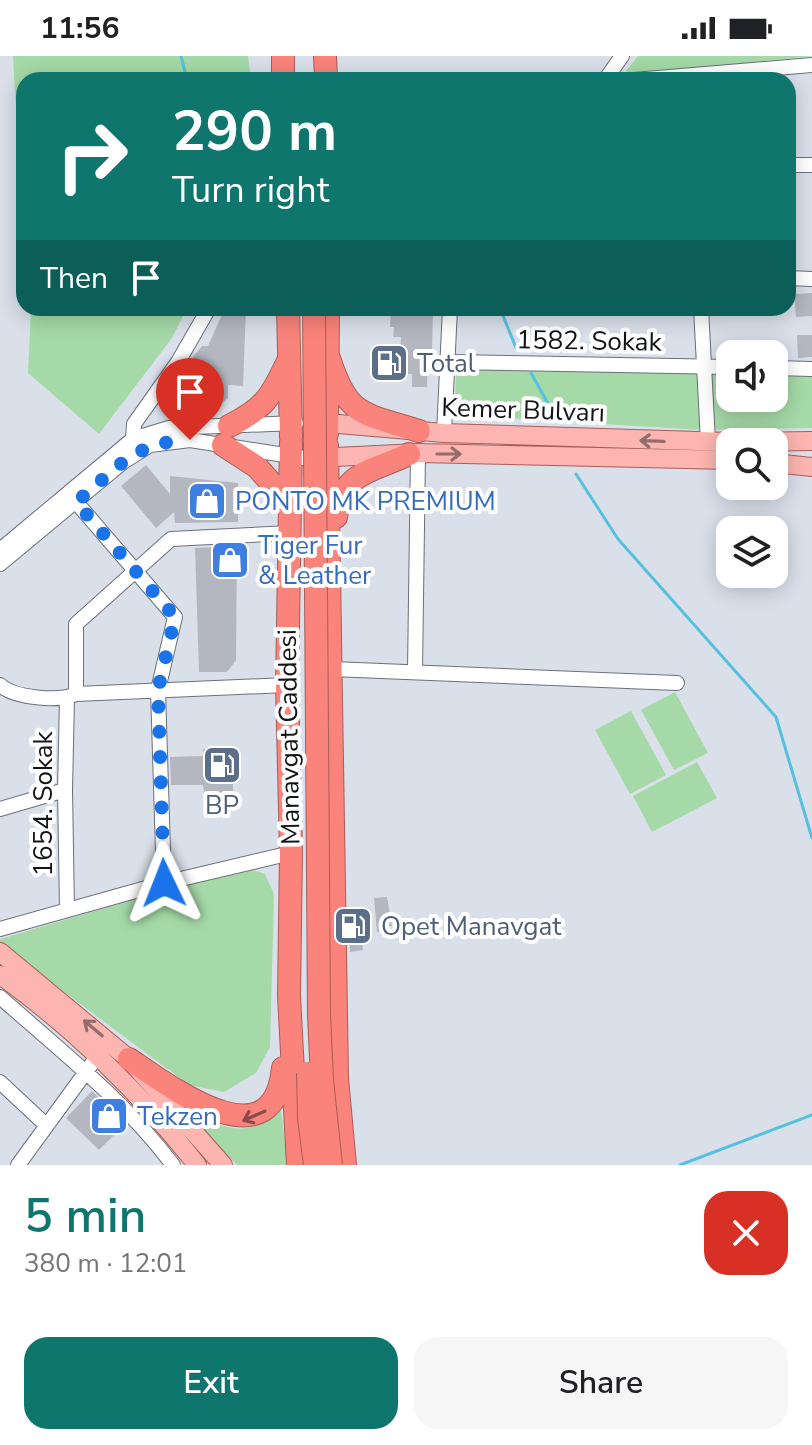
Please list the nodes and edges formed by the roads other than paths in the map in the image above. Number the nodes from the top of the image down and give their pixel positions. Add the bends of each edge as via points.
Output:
1 (812, 65) edge
2 (755, 72) edge
3 (204, 316) edge
4 (288, 316) edge
5 (300, 316) edge
6 (314, 316) edge
7 (328, 316) edge
8 (450, 316) edge
9 (702, 316) edge
10 (329, 358) junction
11 (289, 359) junction
12 (447, 362) junction
13 (705, 366) junction
14 (716, 366) edge
15 (788, 368) edge
16 (812, 369) edge
17 (150, 402) junction
18 (160, 430) junction
19 (444, 433) junction
20 (226, 435) junction
21 (133, 439) junction
22 (309, 440) junction
23 (788, 441) edge
24 (812, 441) edge
25 (708, 442) junction
26 (716, 442) edge
27 (415, 446) junction
28 (716, 459) edge
29 (788, 464) edge
30 (812, 467) edge
31 (76, 502) junction
32 (290, 504) junction
33 (291, 533) junction
34 (0, 550) edge
35 (331, 550) junction
36 (0, 564) edge
37 (136, 570) junction
38 (332, 669) junction
39 (415, 671) junction
40 (677, 683) dead end
41 (0, 685) edge
42 (287, 685) junction
43 (158, 690) junction
44 (71, 696) junction
45 (65, 790) junction
46 (0, 809) edge
47 (291, 853) junction
48 (164, 883) junction
49 (67, 910) junction
50 (0, 929) edge
51 (0, 952) edge
52 (0, 975) edge
53 (289, 996) junction
54 (0, 997) edge
55 (129, 1059) junction
56 (91, 1065) junction
57 (0, 1082) edge
58 (46, 1125) junction
59 (18, 1165) edge
60 (173, 1165) edge
61 (197, 1165) edge
62 (223, 1165) edge
63 (298, 1165) edge
64 (315, 1165) edge
65 (331, 1165) edge
66 (345, 1165) edge

1 - 2 street
3 - 17 street
4 - 11 highway
5 - 64 highway, Manavgat Caddesi, bridge via 305,931
6 - 65 highway, Manavgat Caddesi, bridge via 319,1015
7 - 10 highway
8 - 12 street
9 - 13 street
10 - 22 highway
10 - 27 highway via 347,402
11 - 20 highway via 265,404
11 - 22 highway
12 - 13 street, 1582. Sokak
12 - 19 street
13 - 14 street, 1582. Sokak
13 - 25 street
15 - 16 street
17 - 18 street
17 - 21 street via 134,424
18 - 20 street
18 - 21 street
25 -> 19 main road, Kemer Bulvarı
19 - 27 main road, Kemer Bulvarı
20 - 22 street
20 - 22 street
20 - 31 street via 150,445
20 - 32 highway
21 - 34 street
22 - 27 main road, Kemer Bulvarı
22 - 27 main road, Kemer Bulvarı
22 - 32 highway
22 - 35 highway
23 - 24 main road
25 - 26 main road, Kemer Bulvarı
27 -> 28 main road, Kemer Bulvarı
27 - 35 highway via 357,475 347,486 338,503
27 - 39 street
29 - 30 main road
31 - 36 street
31 - 37 street
32 - 33 highway
33 - 37 street, 1654. Sokak via 171,539
33 - 42 highway
35 - 38 highway
37 - 43 street via 175,617
37 - 44 street, 1654. Sokak via 76,624
38 - 39 street
38 - 66 highway via 337,1078
39 - 40 street
41 - 44 street via 25,694
42 - 43 street
42 - 47 highway
43 - 44 street
43 - 48 street
44 - 45 street, 1654. Sokak
45 - 46 street
45 - 49 street, 1654. Sokak
47 - 48 street
47 - 53 highway
48 - 49 street
49 - 50 street
55 -> 51 main road
52 - 56 main road
53 -> 55 highway via 279,1093 250,1121 227,1120 205,1110
53 - 63 highway
54 - 56 street
55 - 62 main road
56 - 58 street
56 - 60 street
56 - 61 main road via 139,1097
57 - 58 street
58 - 59 street

